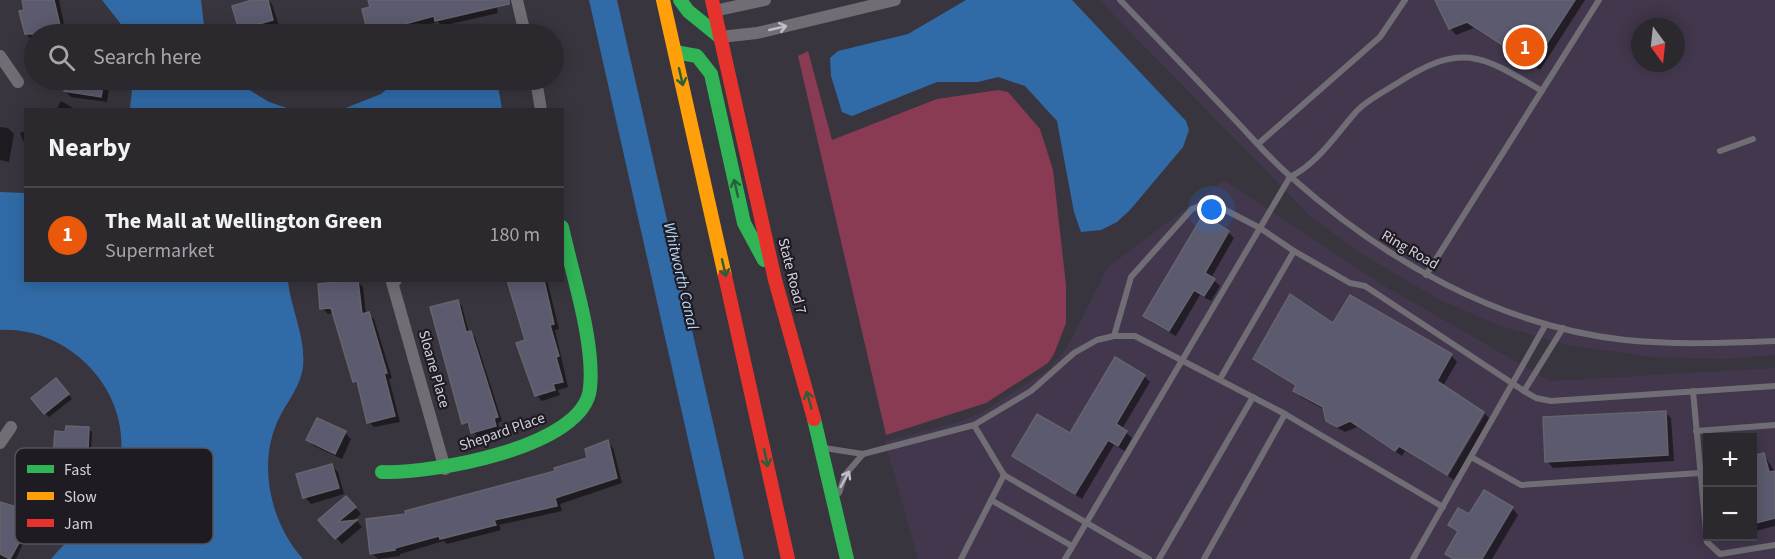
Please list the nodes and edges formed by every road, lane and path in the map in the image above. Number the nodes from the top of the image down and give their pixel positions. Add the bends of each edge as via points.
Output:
1 (517, 0) edge
2 (663, 0) edge
3 (680, 0) edge
4 (765, 0) edge
5 (895, 0) edge
6 (1120, 0) edge
7 (1405, 0) edge
8 (1599, 0) edge
9 (713, 5) edge
10 (523, 24) edge
11 (720, 37) junction
12 (675, 52) junction
13 (0, 56) edge
14 (18, 82) dead end
15 (538, 90) edge
16 (1542, 91) junction
17 (541, 108) edge
18 (1753, 139) dead end
19 (1258, 144) junction
20 (1720, 151) dead end
21 (1290, 177) junction
22 (1260, 228) junction
23 (564, 238) edge
24 (1294, 251) junction
25 (1426, 275) junction
26 (775, 280) junction
27 (392, 282) edge
28 (1546, 324) junction
29 (1563, 328) junction
30 (1114, 336) junction
31 (1775, 340) edge
32 (1183, 359) junction
33 (1220, 379) junction
34 (1513, 383) junction
35 (1775, 386) edge
36 (1524, 391) junction
37 (1693, 391) junction
38 (1253, 397) junction
39 (1284, 414) junction
40 (974, 425) junction
41 (1775, 425) edge
42 (11, 427) dead end
43 (1696, 431) junction
44 (0, 443) edge
45 (822, 448) junction
46 (863, 454) junction
47 (1471, 457) junction
48 (445, 469) junction
49 (382, 472) dead end
50 (1700, 473) junction
51 (1004, 475) junction
52 (991, 500) junction
53 (1443, 507) junction
54 (836, 508) junction
55 (1086, 522) junction
56 (1775, 545) edge
57 (1072, 546) junction
58 (788, 559) edge
59 (847, 559) edge
60 (961, 559) edge
61 (1065, 559) edge
62 (1149, 559) edge
63 (1158, 559) edge
64 (1204, 559) edge
65 (1413, 559) edge

1 - 10 street
2 - 12 main road
3 - 11 main road via 688,12
4 - 9 street
11 -> 5 street via 757,33
6 - 19 lane, Ring Road
7 - 19 lane via 1380,37
8 - 16 lane
9 - 11 main road, State Road 7
11 - 26 main road, State Road 7
26 -> 12 main road via 744,223 711,74 704,59 692,52
12 -> 58 main road
13 - 14 street
15 - 17 street
16 - 21 lane via 1491,62 1458,56 1432,64 1360,108 1305,170
16 - 25 lane
18 - 20 lane
19 - 21 lane, Ring Road
21 - 22 lane
21 - 25 lane, Ring Road via 1340,219
22 - 24 lane
22 - 30 lane via 1210,202 1192,209 1131,277
22 - 32 lane
23 - 48 main road, Shepard Place via 591,369 589,400 571,422 549,436
24 - 33 lane
24 - 34 lane via 1350,283 1365,286
25 - 28 lane, Ring Road via 1498,308
45 -> 26 main road, State Road 7
27 - 48 street, Sloane Place
28 - 29 lane, Ring Road
28 - 34 lane
29 - 31 lane, Ring Road via 1624,340 1695,345
29 - 36 lane
30 - 32 lane via 1135,336
30 - 40 lane via 1074,353 1030,391
32 - 33 lane
32 - 55 lane
33 - 38 lane
34 - 36 lane
34 - 47 lane
35 - 37 lane
36 - 37 lane via 1551,401
37 - 43 lane
38 - 39 lane
38 - 63 lane
39 - 53 lane
39 - 64 lane
40 - 46 lane
40 - 51 lane
41 - 43 lane
42 - 44 street
43 - 50 lane
45 - 46 lane
45 - 54 main road, State Road 7
54 -> 46 lane via 845,475
47 - 50 lane via 1521,485
47 - 53 lane
48 - 49 main road, Shepard Place via 411,475
50 - 56 lane via 1705,534 1713,550 1720,554
51 - 52 lane
51 - 55 lane
52 - 57 lane
52 - 60 lane
53 - 65 lane
54 - 59 main road, State Road 7
55 - 57 lane
55 - 62 lane
57 - 61 lane

